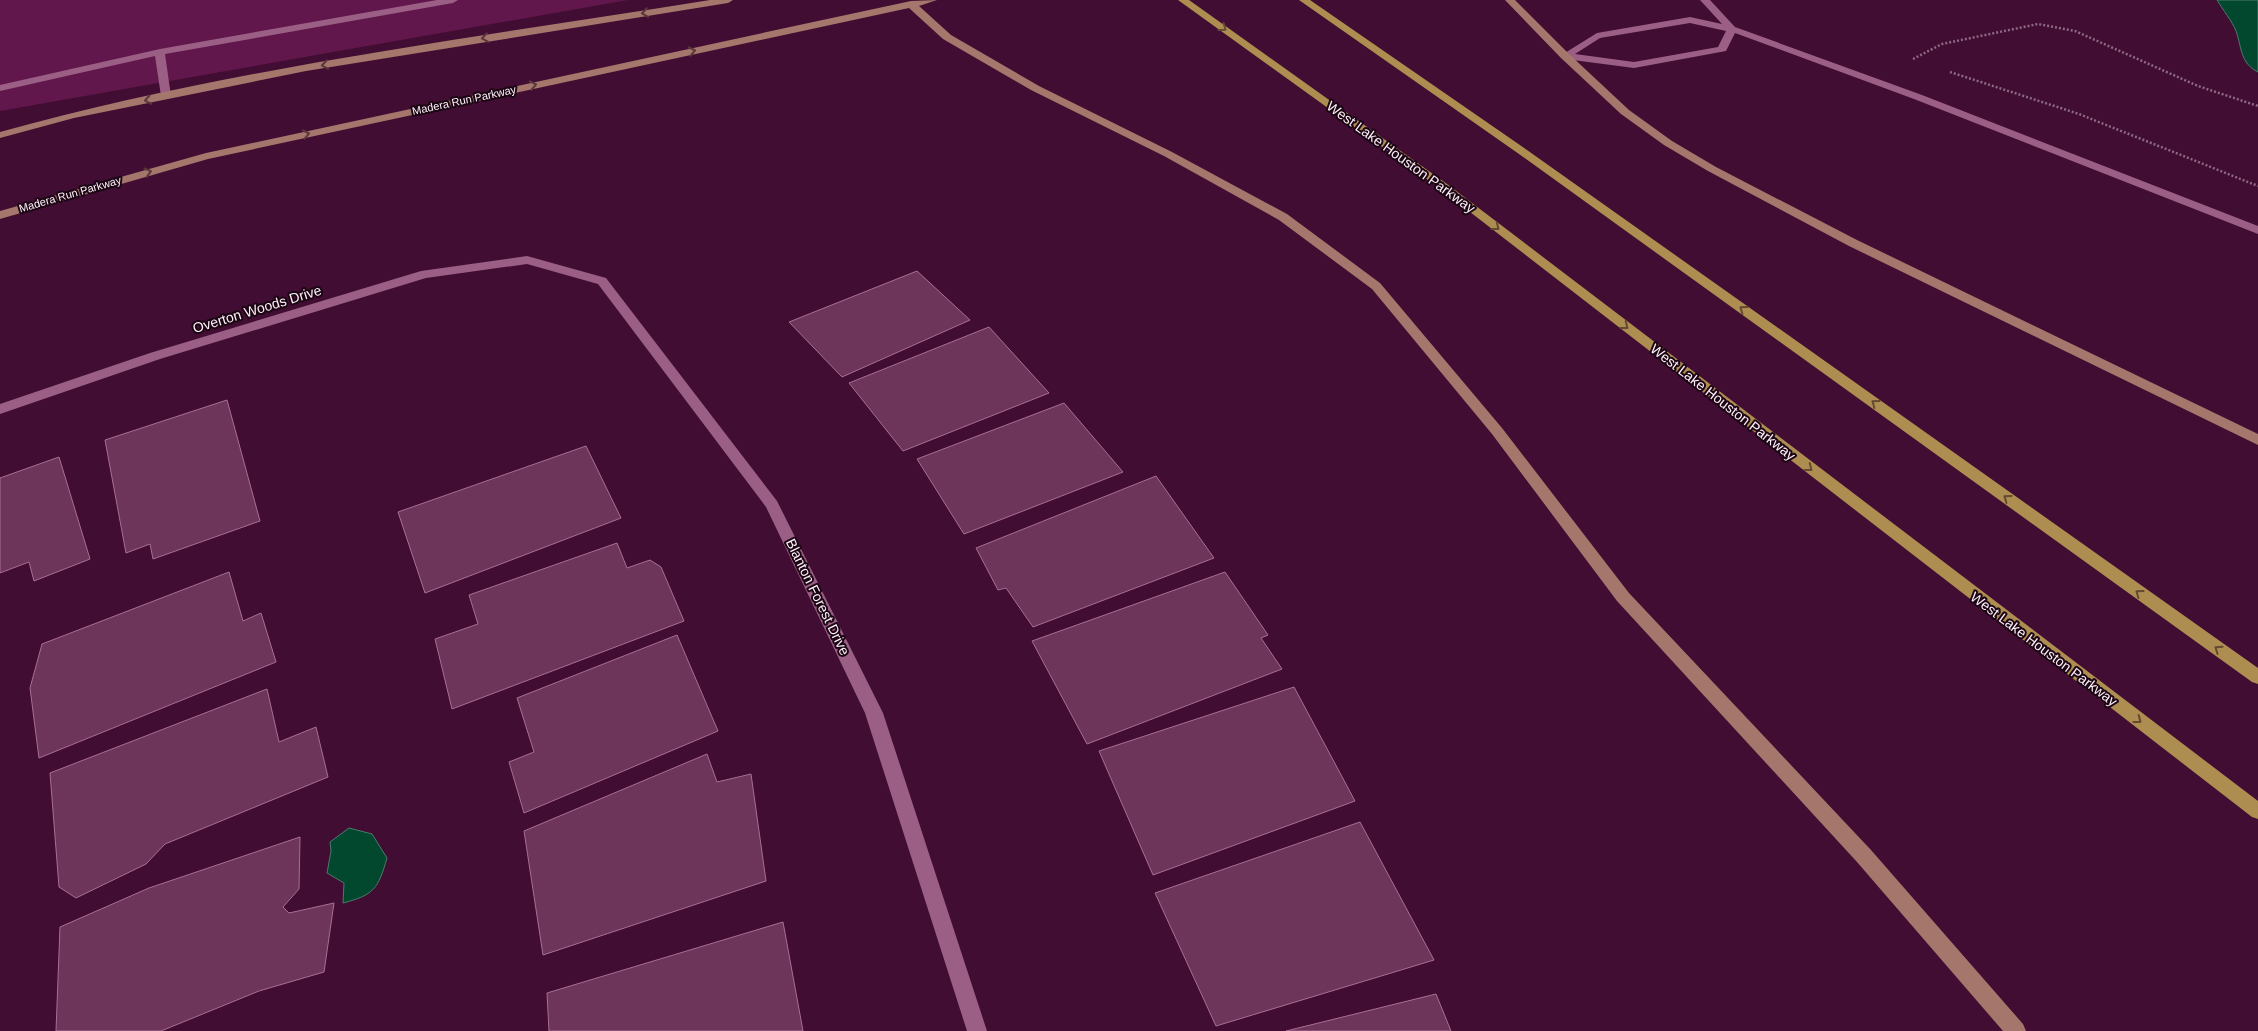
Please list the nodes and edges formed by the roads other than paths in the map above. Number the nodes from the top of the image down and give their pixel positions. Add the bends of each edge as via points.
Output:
1 (453, 0) edge
2 (728, 0) edge
3 (932, 0) edge
4 (1183, 0) edge
5 (1304, 0) edge
6 (1510, 0) edge
7 (1705, 0) edge
8 (911, 4) junction
9 (1732, 29) junction
10 (160, 52) junction
11 (1565, 56) junction
12 (0, 88) edge
13 (166, 96) junction
14 (0, 135) edge
15 (0, 215) edge
16 (2258, 230) edge
17 (527, 260) joint
18 (0, 408) edge
19 (2258, 440) edge
20 (2258, 677) edge
21 (2258, 811) edge
22 (977, 1031) edge
23 (2016, 1031) edge

1 - 10 street
2 -> 13 street via 434,46
3 - 8 street, Madera Run Parkway
4 -> 21 main road, West Lake Houston Parkway via 1442,186
20 -> 5 main road via 1524,152
6 - 11 street
7 - 9 street
15 -> 8 street, Madera Run Parkway via 206,156
8 - 23 street via 947,37 1035,88 1168,154 1284,217 1376,286 1497,431 1622,597 1864,856
9 - 11 street via 1690,20 1597,36
9 - 11 street via 1722,49 1634,65
9 - 16 street via 1918,97
10 - 12 street
10 - 13 street
11 - 19 street via 1625,112 1712,169 1853,242
13 -> 14 street via 73,115
17 - 18 street, Overton Woods Drive via 426,274 155,356
17 - 22 street, Blanton Forest Drive via 602,281 772,505 874,713

